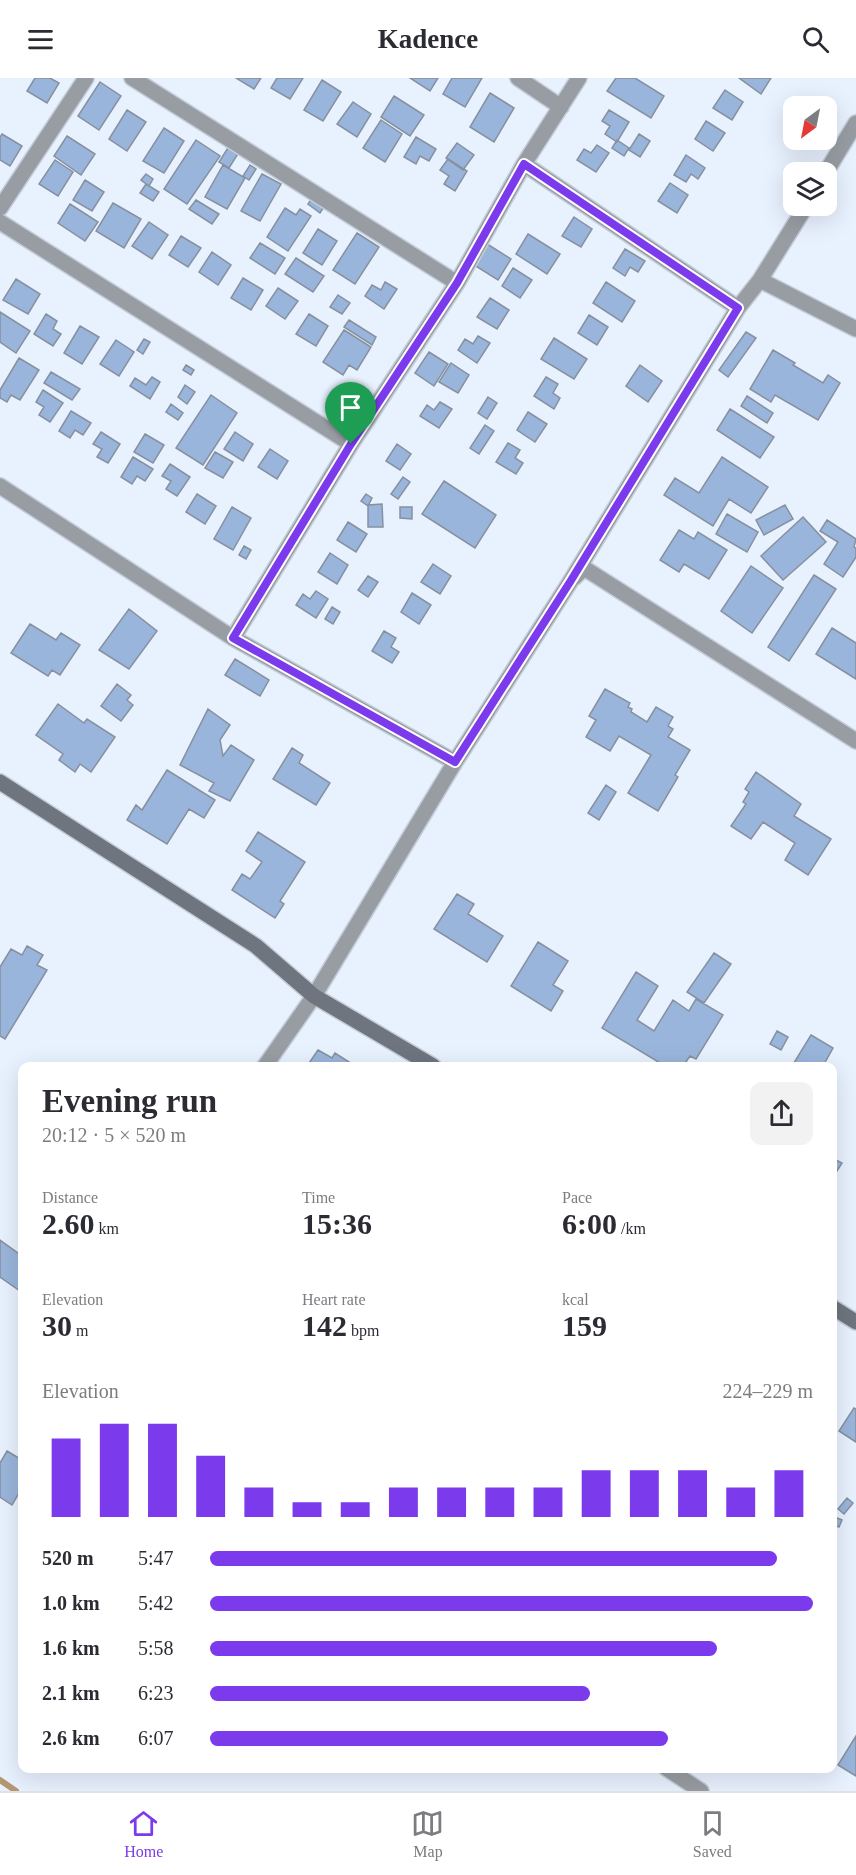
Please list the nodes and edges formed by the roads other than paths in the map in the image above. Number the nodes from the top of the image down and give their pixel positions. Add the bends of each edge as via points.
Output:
1 (86, 78) edge
2 (132, 78) edge
3 (518, 78) edge
4 (579, 78) edge
5 (561, 107) junction
6 (856, 123) edge
7 (832, 162) edge
8 (524, 164) junction
9 (0, 208) edge
10 (800, 216) edge
11 (0, 222) edge
12 (760, 280) junction
13 (457, 283) junction
14 (738, 308) junction
15 (856, 329) edge
16 (351, 444) junction
17 (0, 486) edge
18 (570, 582) junction
19 (233, 638) junction
20 (856, 741) edge
21 (455, 762) junction
22 (0, 782) edge
23 (314, 996) junction
24 (268, 1062) edge
25 (426, 1062) edge
26 (837, 1310) edge
27 (856, 1322) edge
28 (674, 1773) edge
29 (701, 1791) edge

1 - 9 street
2 - 13 street
3 - 5 street
4 - 5 street
5 - 8 street
6 - 7 street
8 - 13 street
8 - 14 street
10 - 12 street
11 - 16 street
12 - 14 street
12 - 15 street
13 - 16 street
14 - 18 street
16 - 19 street
17 - 19 street
18 - 20 street via 584,568
18 - 21 street
19 - 21 street
21 - 23 street
22 - 23 street via 256,946
23 - 24 street
23 - 25 street
26 - 27 street
28 - 29 street

